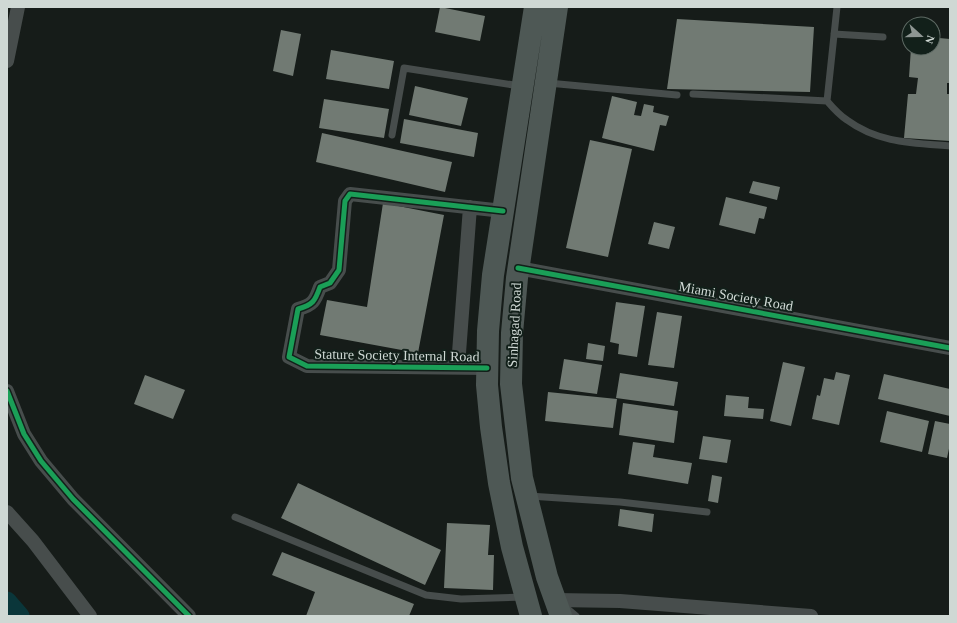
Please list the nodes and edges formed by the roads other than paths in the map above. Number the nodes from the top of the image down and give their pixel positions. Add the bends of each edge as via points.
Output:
1 (18, 7) edge
2 (535, 7) edge
3 (557, 7) edge
4 (837, 7) edge
5 (834, 34) junction
6 (883, 37) dead end
7 (7, 61) edge
8 (546, 83) junction
9 (522, 86) junction
10 (693, 94) dead end
11 (677, 95) dead end
12 (827, 101) junction
13 (392, 135) dead end
14 (950, 146) edge
15 (470, 206) junction
16 (503, 211) junction
17 (518, 268) junction
18 (950, 348) edge
19 (458, 366) junction
20 (487, 368) junction
21 (7, 391) edge
22 (527, 496) junction
23 (7, 512) edge
24 (707, 512) dead end
25 (235, 517) dead end
26 (526, 607) edge
27 (558, 608) edge
28 (90, 616) edge
29 (190, 616) edge
30 (576, 616) edge
31 (811, 616) edge

1 - 7 street
2 - 9 main road, Sinhagad Road
3 - 8 main road, Sinhagad Road
4 - 5 lane
5 - 6 lane
5 - 12 lane
8 - 11 lane
8 - 17 main road, Sinhagad Road
9 - 13 lane via 404,68
9 - 16 main road, Sinhagad Road
10 - 12 lane
12 - 14 lane via 847,120 866,132 898,142
15 - 16 street, Stature Society Internal Road
15 - 19 street
15 - 19 street, Stature Society Internal Road via 350,194 344,201 339,270 330,283 320,287 316,298 308,306 298,309 288,357 307,366
16 - 20 main road, Sinhagad Road via 493,275
17 - 18 street, Miami Society Road
17 - 22 main road, Sinhagad Road via 512,333 511,384 521,470
19 - 20 street, Stature Society Internal Road
20 - 26 main road, Sinhagad Road via 491,427 499,483
21 - 29 street via 24,434 41,461 73,499
22 - 24 lane via 620,502
22 - 27 main road, Sinhagad Road via 547,577
23 - 28 street via 33,541
25 - 26 lane via 426,595
27 - 30 lane
27 - 31 street via 620,601

